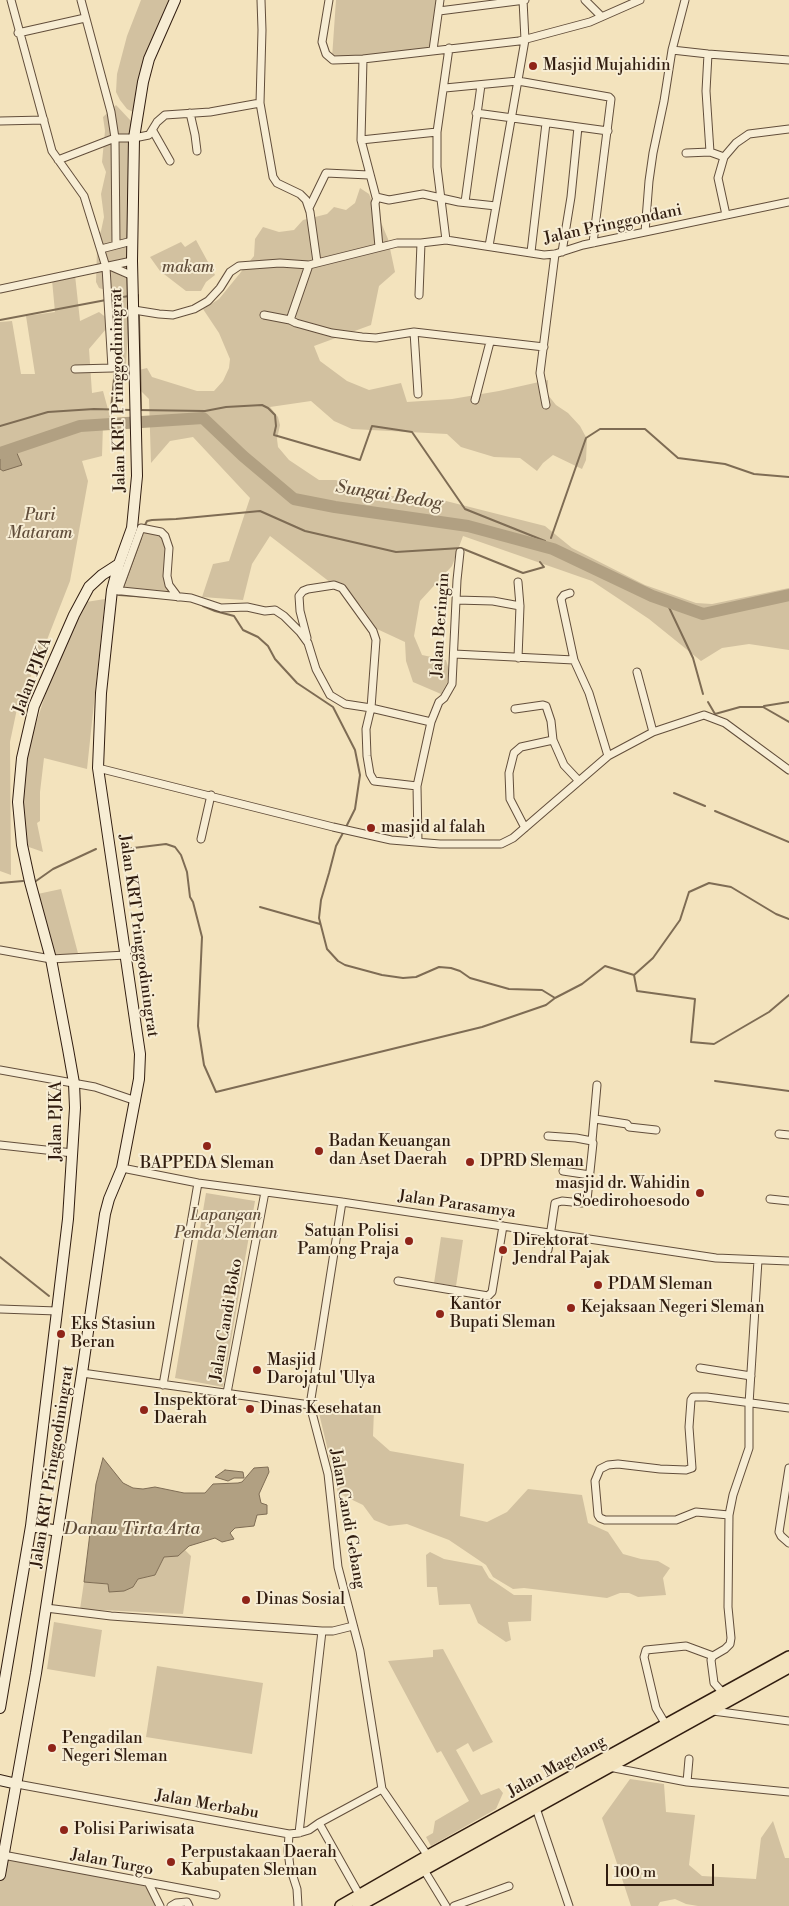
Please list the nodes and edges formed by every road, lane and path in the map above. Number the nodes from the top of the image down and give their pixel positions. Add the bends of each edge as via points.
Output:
1 (10, 0) edge
2 (81, 0) edge
3 (175, 0) edge
4 (260, 0) edge
5 (329, 0) edge
6 (440, 0) edge
7 (524, 0) edge
8 (585, 0) edge
9 (640, 0) edge
10 (685, 0) edge
11 (439, 11) junction
12 (601, 16) junction
13 (85, 18) junction
14 (18, 33) junction
15 (525, 40) junction
16 (434, 46) junction
17 (449, 48) junction
18 (672, 50) junction
19 (708, 54) junction
20 (363, 59) junction
21 (789, 60) edge
22 (518, 81) junction
23 (481, 85) junction
24 (444, 88) junction
25 (260, 103) junction
26 (476, 113) junction
27 (190, 114) junction
28 (511, 118) junction
29 (44, 120) junction
30 (0, 121) edge
31 (546, 123) junction
32 (578, 127) junction
33 (789, 129) edge
34 (153, 131) junction
35 (608, 131) junction
36 (437, 132) junction
37 (115, 138) junction
38 (134, 138) junction
39 (360, 140) junction
40 (197, 151) dead end
41 (710, 152) junction
42 (686, 153) dead end
43 (724, 157) junction
44 (58, 160) junction
45 (170, 161) dead end
46 (369, 175) junction
47 (377, 198) junction
48 (440, 198) junction
49 (464, 202) junction
50 (789, 202) edge
51 (496, 206) junction
52 (309, 208) junction
53 (726, 215) junction
54 (645, 232) junction
55 (446, 240) junction
56 (132, 241) junction
57 (421, 243) junction
58 (593, 243) junction
59 (116, 245) junction
60 (488, 246) junction
61 (380, 247) junction
62 (101, 249) junction
63 (530, 252) junction
64 (559, 253) junction
65 (132, 261) junction
66 (318, 262) junction
67 (309, 265) junction
68 (108, 266) junction
69 (133, 276) junction
70 (0, 289) edge
71 (419, 295) dead end
72 (134, 310) junction
73 (264, 315) dead end
74 (290, 320) junction
75 (414, 332) junction
76 (490, 342) junction
77 (544, 348) junction
78 (75, 369) dead end
79 (418, 394) dead end
80 (475, 400) dead end
81 (546, 405) dead end
82 (460, 552) dead end
83 (119, 564) junction
84 (518, 582) dead end
85 (115, 591) junction
86 (570, 593) dead end
87 (178, 597) junction
88 (456, 600) junction
89 (520, 606) junction
90 (308, 643) junction
91 (454, 654) junction
92 (518, 658) junction
93 (574, 660) junction
94 (637, 672) dead end
95 (371, 708) junction
96 (515, 709) dead end
97 (431, 722) junction
98 (653, 732) junction
99 (553, 740) junction
100 (608, 756) junction
101 (98, 768) junction
102 (789, 770) edge
103 (579, 781) junction
104 (417, 786) junction
105 (211, 795) junction
106 (525, 828) junction
107 (201, 839) dead end
108 (418, 842) junction
109 (0, 950) edge
110 (126, 955) junction
111 (52, 959) junction
112 (0, 1070) edge
113 (74, 1083) junction
114 (597, 1086) dead end
115 (136, 1101) junction
116 (595, 1119) junction
117 (656, 1130) dead end
118 (779, 1134) dead end
119 (548, 1136) dead end
120 (789, 1136) edge
121 (592, 1141) junction
122 (0, 1145) edge
123 (73, 1153) junction
124 (122, 1168) junction
125 (563, 1171) dead end
126 (590, 1176) junction
127 (198, 1183) junction
128 (264, 1192) junction
129 (770, 1199) dead end
130 (789, 1201) edge
131 (342, 1202) junction
132 (503, 1226) junction
133 (551, 1233) junction
134 (548, 1250) dead end
135 (758, 1260) junction
136 (789, 1261) edge
137 (398, 1281) dead end
138 (0, 1309) edge
139 (58, 1311) junction
140 (700, 1368) dead end
141 (82, 1373) junction
142 (751, 1376) junction
143 (163, 1385) junction
144 (228, 1393) junction
145 (749, 1404) junction
146 (310, 1405) junction
147 (789, 1408) edge
148 (789, 1468) edge
149 (729, 1515) junction
150 (31, 1526) junction
151 (58, 1531) junction
152 (789, 1542) edge
153 (46, 1608) junction
154 (353, 1626) junction
155 (322, 1631) junction
156 (713, 1656) junction
157 (789, 1657) edge
158 (789, 1667) edge
159 (2, 1677) edge
160 (724, 1694) junction
161 (0, 1708) edge
162 (713, 1710) junction
163 (789, 1721) edge
164 (666, 1725) junction
165 (689, 1759) dead end
166 (609, 1767) junction
167 (9, 1782) edge
168 (687, 1782) junction
169 (382, 1789) junction
170 (789, 1792) edge
171 (536, 1808) junction
172 (319, 1822) junction
173 (484, 1831) junction
174 (299, 1833) junction
175 (289, 1834) junction
176 (3, 1856) junction
177 (428, 1856) junction
178 (424, 1870) junction
179 (0, 1875) edge
180 (149, 1884) junction
181 (509, 1886) dead end
182 (179, 1889) junction
183 (216, 1895) dead end
184 (359, 1901) edge
185 (188, 1904) edge
186 (160, 1906) edge
187 (171, 1906) edge
188 (298, 1906) edge
189 (341, 1906) edge
190 (446, 1906) edge
191 (454, 1906) edge
192 (568, 1906) edge

1 - 14 street
2 - 13 street
3 - 38 main road, Jalan KRT Pringgodiningrat via 147,67
4 - 25 street
5 - 20 street via 322,42 326,54 333,60
6 - 11 street
7 - 11 street
7 - 15 street
8 - 12 street
9 - 12 street
10 - 18 street
11 - 16 street
12 - 15 street
13 - 14 street
13 - 37 street
14 - 29 street
15 - 17 street
15 - 22 street
16 - 17 street
16 - 20 street
17 - 24 street
18 - 19 street
18 - 54 street via 649,180
19 - 21 street
19 - 41 street via 706,91
20 - 39 street
22 - 23 street
22 - 28 street
22 - 35 street via 609,97 612,101
23 - 24 street
23 - 26 street
24 - 36 street
25 - 27 street
25 - 52 street via 273,177 277,183 300,194
26 - 28 street
26 - 49 street
27 - 34 street via 165,115
27 - 40 street
28 - 31 street
28 - 51 street
29 - 30 street
29 - 44 street via 52,151
31 - 32 street
31 - 63 street
32 - 35 street
32 - 64 street via 571,197
33 - 43 street via 749,134
34 - 38 street
34 - 45 street
35 - 58 street
36 - 39 street
36 - 48 street
37 - 38 street
37 - 44 street
37 - 59 street
38 - 56 main road, Jalan KRT Pringgodiningrat
39 - 46 street
41 - 42 street
41 - 43 street
43 - 53 street via 718,178
44 - 62 street via 84,196
46 - 47 street
46 - 52 street via 326,173
47 - 48 street via 389,200 424,194
47 - 61 street
48 - 49 street
48 - 55 street
49 - 51 street
50 - 53 street, Jalan Pringgondani
51 - 60 street
52 - 66 street
53 - 54 street, Jalan Pringgondani
54 - 58 street, Jalan Pringgondani
55 - 57 street, Jalan Pringgondani
55 - 60 street, Jalan Pringgondani
56 - 59 street
56 - 65 main road, Jalan KRT Pringgodiningrat
57 - 61 street, Jalan Pringgondani
57 - 71 street
58 - 64 street, Jalan Pringgondani
59 - 62 street
60 - 63 street, Jalan Pringgondani
61 - 66 street, Jalan Pringgondani
62 - 68 street
63 - 64 street, Jalan Pringgondani via 544,255
64 - 77 street
65 - 68 street
65 - 69 main road, Jalan KRT Pringgodiningrat
66 - 67 street, Jalan Pringgondani
67 - 72 street, Jalan Pringgondani via 239,266 230,272 208,301 194,309 173,315
67 - 74 street
68 - 69 street
68 - 70 street
68 - 78 street via 112,368
69 - 72 main road, Jalan KRT Pringgodiningrat
72 - 83 main road, Jalan KRT Pringgodiningrat via 138,476 132,528
73 - 74 street
74 - 75 street via 332,333 362,337
75 - 76 street
75 - 79 street
76 - 77 street
76 - 80 street
77 - 81 street via 540,373
82 - 88 street, Jalan Beringin
83 - 85 main road, Jalan KRT Pringgodiningrat
83 - 111 main road, Jalan PJKA via 89,587 74,615 34,706 22,758 18,802 22,845
84 - 89 street
85 - 87 street
85 - 87 street via 141,528 161,532 165,536 169,548 167,576
85 - 101 main road, Jalan KRT Pringgodiningrat via 101,693
86 - 93 street via 561,599
87 - 90 street via 198,599 221,608 275,610
88 - 89 street via 493,600
88 - 91 street, Jalan Beringin
89 - 92 street
90 - 95 street via 316,669 330,695 345,704
90 - 95 street via 299,596 308,589 334,585 342,588 375,635
91 - 92 street
91 - 97 street, Jalan Beringin via 452,684 439,702
92 - 93 street
93 - 100 street via 589,693
94 - 98 street
95 - 97 street
95 - 104 street via 366,729 367,756 374,781
96 - 99 street via 546,706
97 - 104 street, Jalan Beringin
98 - 100 street
98 - 102 street via 704,715 725,724
99 - 103 street via 564,764
99 - 106 street via 521,748 511,759 510,799
100 - 103 street
101 - 105 street
101 - 110 main road, Jalan KRT Pringgodiningrat
103 - 106 street
104 - 108 street, Jalan Beringin
105 - 107 street
105 - 108 street via 391,840
106 - 108 street via 500,844
109 - 111 street
110 - 111 street
110 - 115 main road, Jalan KRT Pringgodiningrat via 140,1054
111 - 113 main road, Jalan PJKA
112 - 113 street
113 - 115 street
113 - 123 main road, Jalan PJKA
114 - 116 street
115 - 124 main road, Jalan KRT Pringgodiningrat
116 - 117 street
116 - 121 street
118 - 120 street
119 - 121 street
121 - 126 street
122 - 123 street
123 - 139 main road, Jalan PJKA
124 - 127 street, Jalan Parasamya
124 - 141 main road, Jalan KRT Pringgodiningrat via 105,1214
125 - 126 street
126 - 133 street via 586,1202 555,1203
127 - 128 street, Jalan Parasamya
127 - 143 street
128 - 131 street, Jalan Parasamya
128 - 144 street, Jalan Candi Boko
129 - 130 street
131 - 132 street, Jalan Parasamya
131 - 146 street, Jalan Candi Gebang
132 - 133 street, Jalan Parasamya
132 - 137 street via 492,1292 488,1296
133 - 134 street
133 - 135 street, Jalan Parasamya via 716,1258
135 - 136 street, Jalan Parasamya
135 - 142 street
138 - 139 street
139 - 150 main road, Jalan PJKA
140 - 142 street
141 - 143 street
141 - 151 main road, Jalan KRT Pringgodiningrat
142 - 145 street
143 - 144 street
144 - 146 street
145 - 147 street
145 - 149 street via 749,1448
145 - 149 street via 693,1397 689,1427 692,1468 689,1470 608,1465 600,1469 595,1482 598,1515 604,1520 676,1520 696,1512
146 - 154 street, Jalan Candi Gebang via 328,1474 338,1567
148 - 152 street via 779,1532
149 - 156 street via 731,1638 730,1644
150 - 151 main road
150 - 159 main road, Jalan PJKA
151 - 153 main road, Jalan KRT Pringgodiningrat
153 - 155 street via 111,1616
153 - 167 main road, Jalan KRT Pringgodiningrat
154 - 155 street
154 - 169 street, Jalan Candi Gebang via 360,1651
155 - 174 street
156 - 160 street via 714,1683
156 - 164 street via 686,1646 646,1650 644,1657 656,1708
157 - 160 highway, Jalan Magelang
158 - 162 highway, Jalan Magelang
159 - 161 main road, Jalan PJKA
160 - 164 highway, Jalan Magelang
162 - 163 street
162 - 166 highway, Jalan Magelang
164 - 173 highway, Jalan Magelang
165 - 168 street
166 - 168 street
166 - 171 highway, Jalan Magelang
167 - 175 street, Jalan Merbabu
167 - 176 main road, Jalan KRT Pringgodiningrat
168 - 170 street
169 - 172 street, Jalan Merbabu
169 - 177 street, Jalan Candi Gebang
171 - 173 highway, Jalan Magelang
171 - 192 street
172 - 174 street, Jalan Merbabu
172 - 184 street
173 - 177 highway, Jalan Magelang
173 - 178 highway, Jalan Magelang
174 - 175 street, Jalan Merbabu
175 - 188 street via 290,1867
176 - 179 main road, Jalan KRT Pringgodiningrat
176 - 180 street, Jalan Turgo
177 - 184 highway, Jalan Magelang
178 - 184 highway, Jalan Magelang
178 - 190 street
180 - 182 street, Jalan Turgo
180 - 186 street
181 - 191 street
182 - 183 street, Jalan Turgo
182 - 185 street
184 - 189 highway, Jalan Magelang
185 - 187 street

